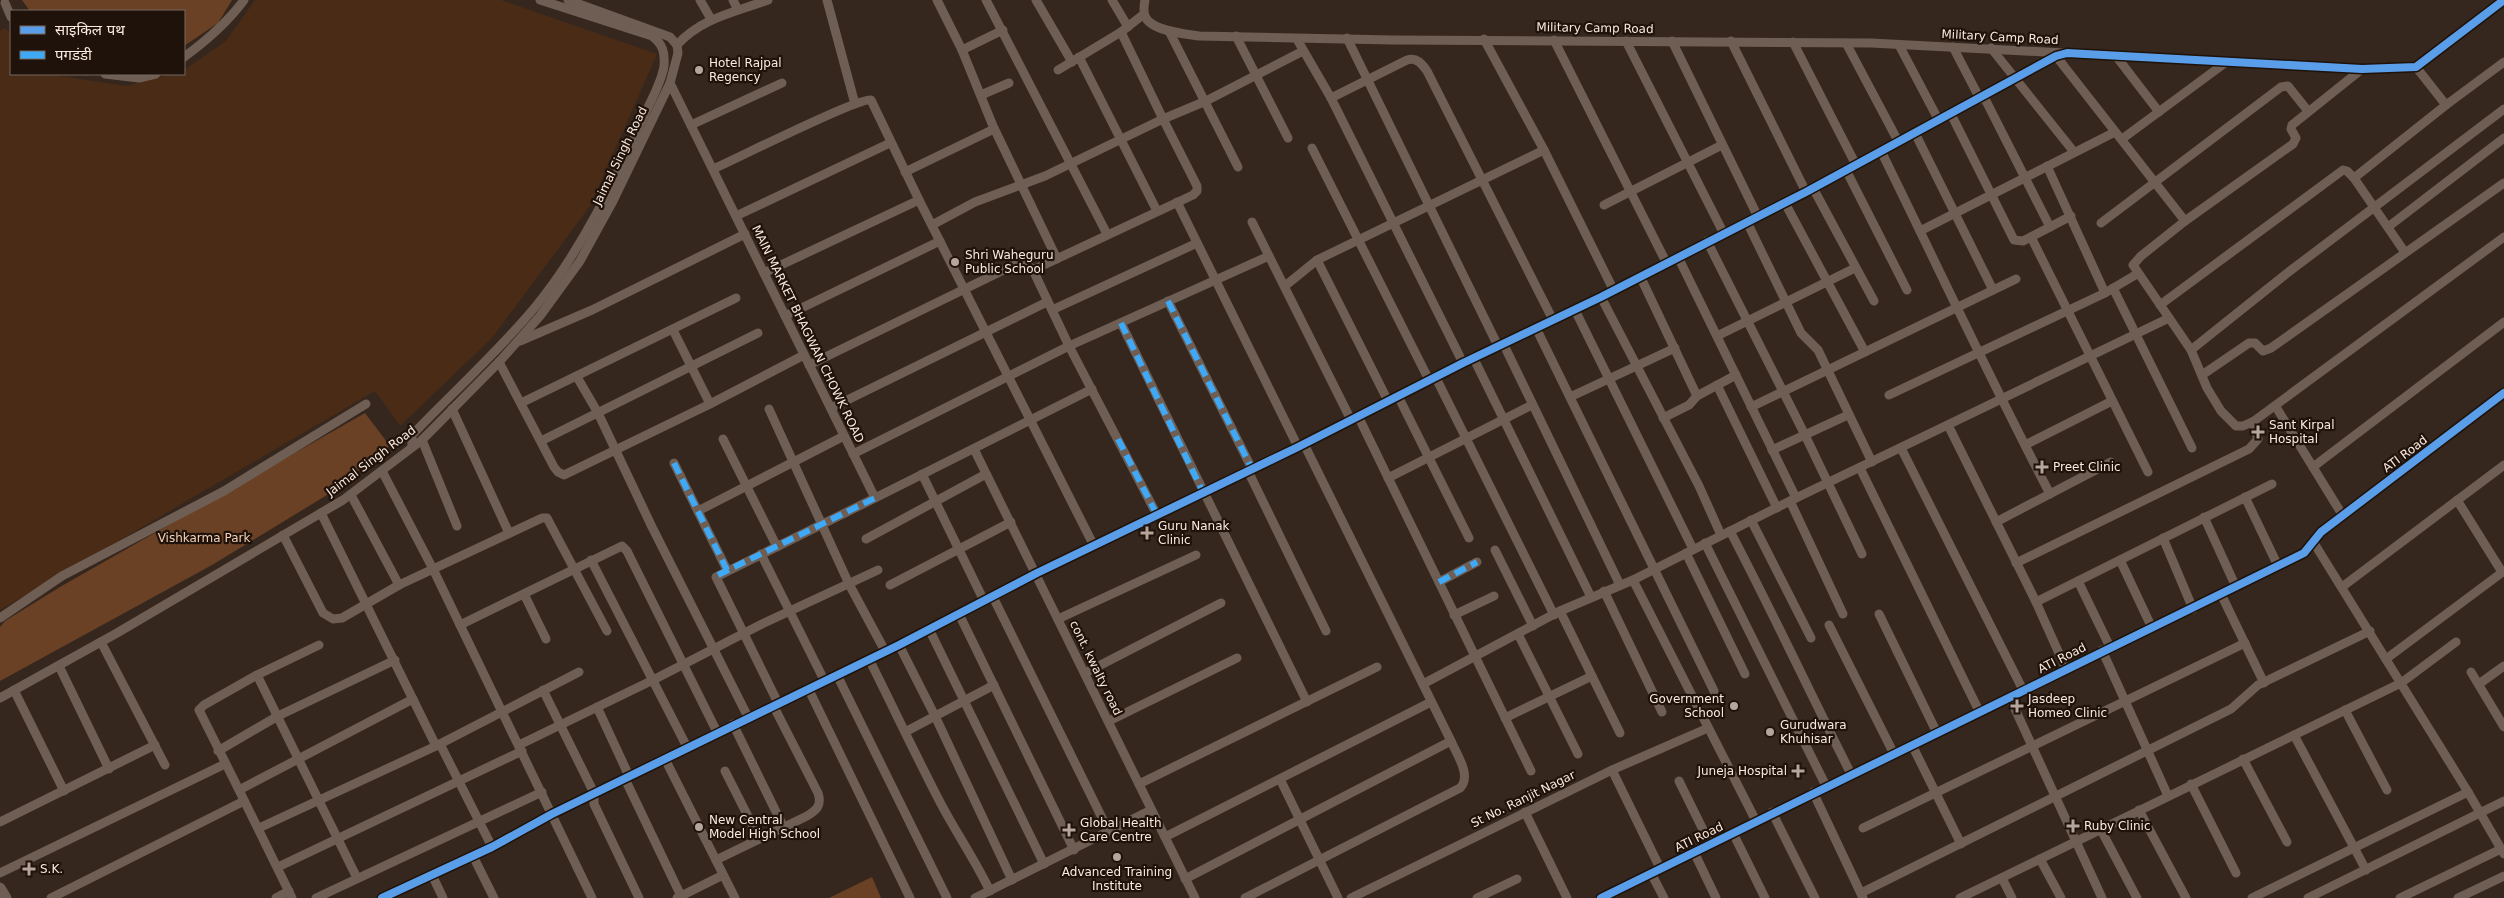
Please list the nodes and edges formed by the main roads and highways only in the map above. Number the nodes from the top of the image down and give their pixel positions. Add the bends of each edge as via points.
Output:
1 (0, 888) edge
2 (6, 898) edge

1 - 2 main road

